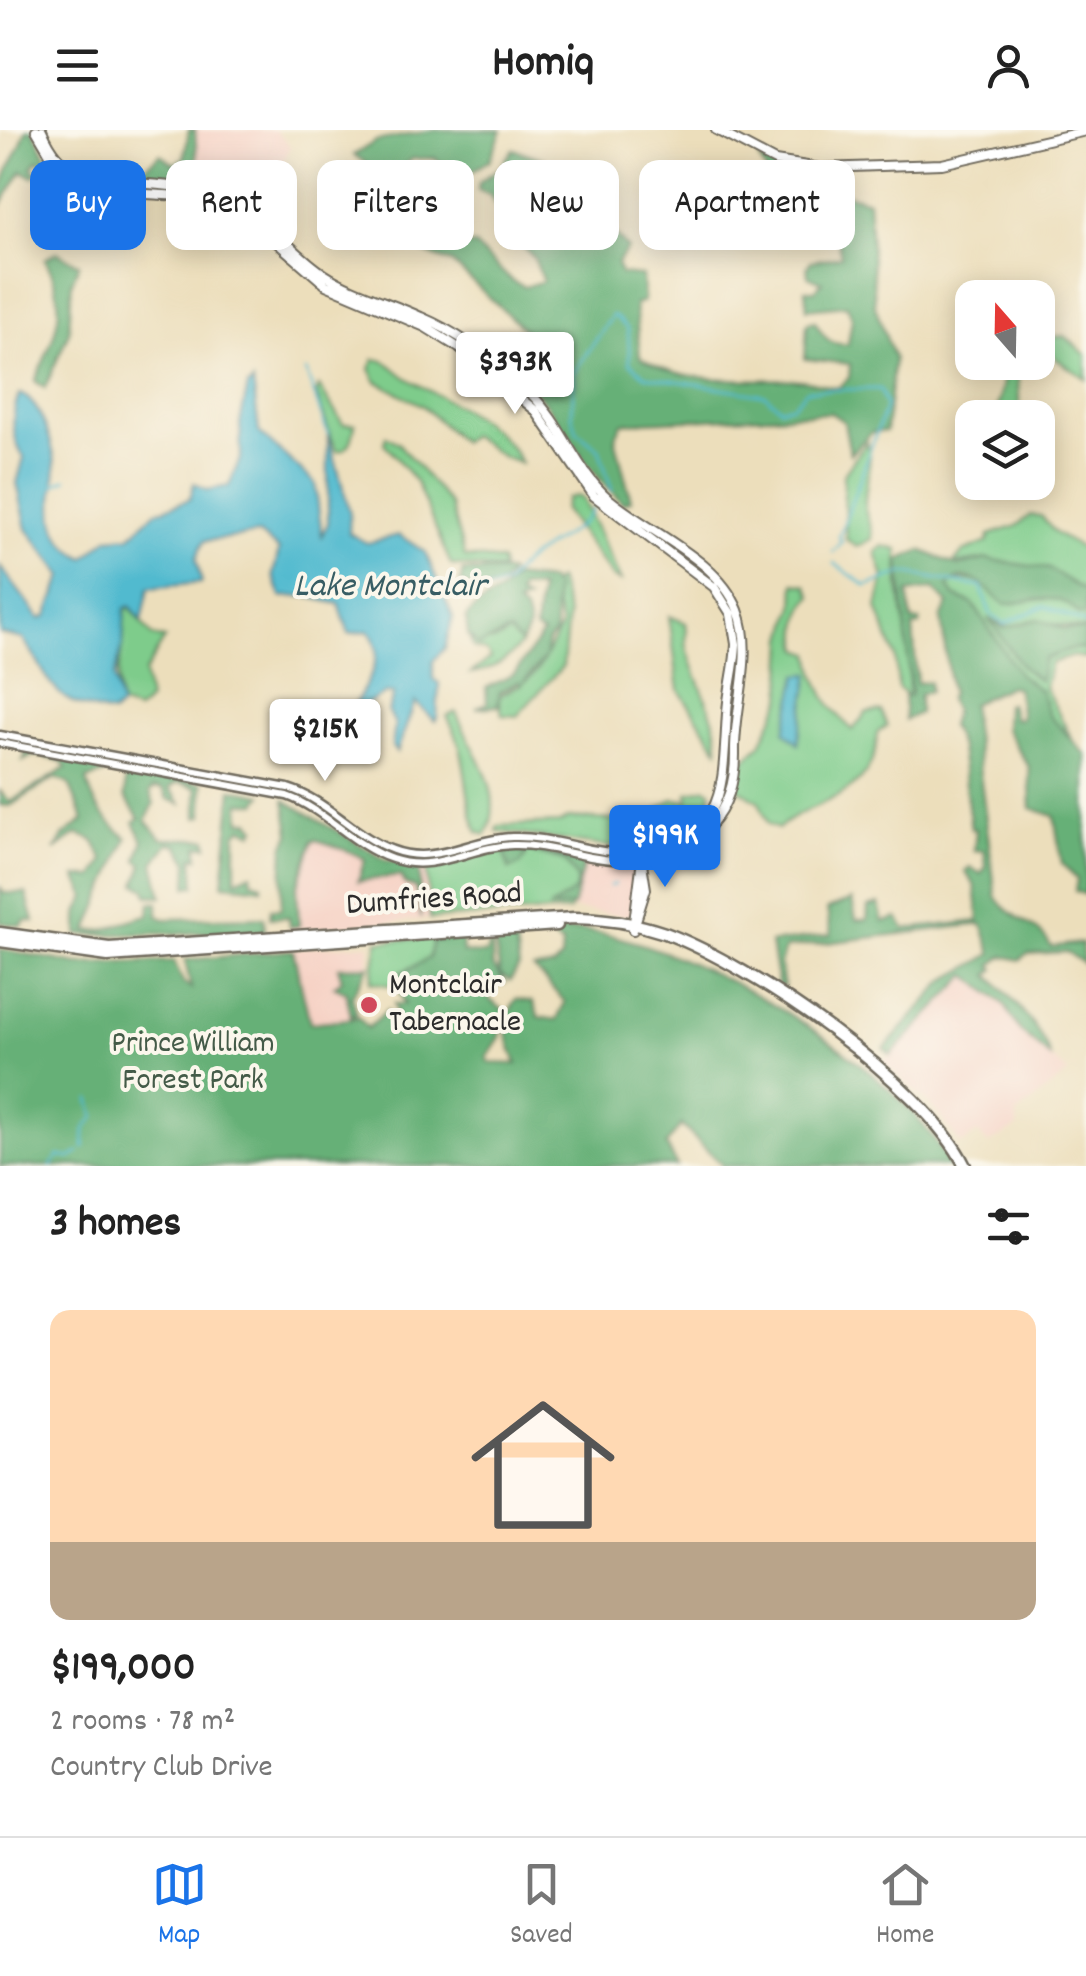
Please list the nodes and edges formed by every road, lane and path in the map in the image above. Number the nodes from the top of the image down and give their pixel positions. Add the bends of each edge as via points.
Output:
1 (39, 130) edge
2 (716, 130) edge
3 (726, 130) edge
4 (1068, 130) edge
5 (1086, 131) edge
6 (0, 735) edge
7 (0, 744) edge
8 (641, 855) junction
9 (641, 911) junction
10 (634, 927) junction
11 (659, 931) junction
12 (0, 933) edge
13 (0, 941) edge
14 (179, 948) junction
15 (747, 981) junction
16 (962, 1166) edge

1 - 8 main road via 52,159 82,183 112,192 181,196 236,216 319,280 433,332 535,410 594,496 720,594 734,627 738,667 727,707 726,771 718,802 690,834
2 - 5 main road via 775,161 820,168 942,164
3 - 4 main road via 775,156 814,163 942,158
6 - 8 street via 296,790 378,844 410,855 510,836
7 - 8 street via 287,796 376,852 406,862 434,864 509,845 608,863
8 - 9 main road
8 - 10 main road
9 - 10 main road
9 - 11 highway
10 - 11 highway, Dumfries Road
10 - 14 highway, Dumfries Road via 567,924
10 - 15 highway, Dumfries Road
11 - 15 highway, Dumfries Road
12 - 14 highway, Dumfries Road via 90,948
13 - 14 highway, Dumfries Road via 89,956
15 - 16 highway, Dumfries Road via 856,1056 927,1121

